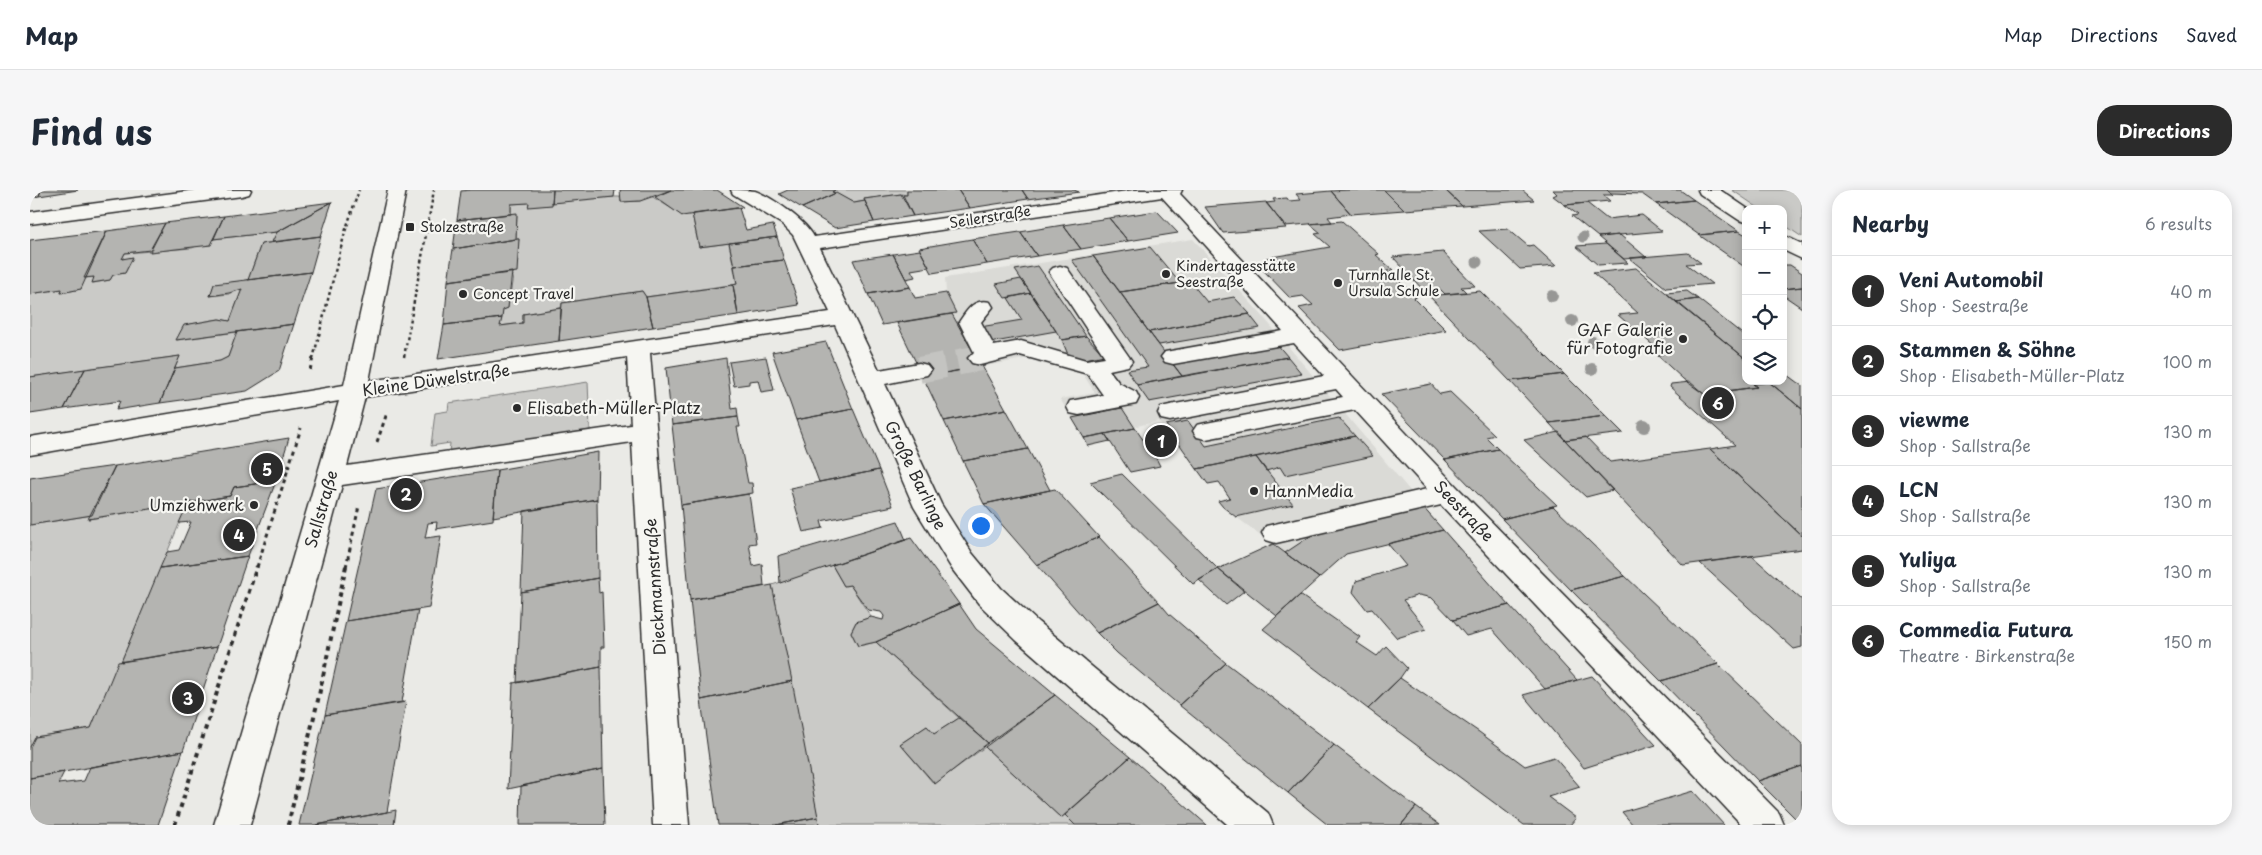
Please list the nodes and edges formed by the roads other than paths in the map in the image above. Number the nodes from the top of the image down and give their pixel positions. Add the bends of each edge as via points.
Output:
1 (242, 190) edge
2 (397, 190) edge
3 (740, 190) edge
4 (1707, 190) edge
5 (1170, 191) edge
6 (1109, 194) edge
7 (1742, 213) edge
8 (30, 218) edge
9 (808, 244) junction
10 (1787, 244) edge
11 (1802, 253) edge
12 (1060, 272) dead end
13 (982, 307) dead end
14 (843, 317) junction
15 (1298, 334) junction
16 (638, 350) junction
17 (1173, 357) dead end
18 (1094, 366) junction
19 (919, 370) tunnel mouth
20 (870, 379) junction
21 (1341, 380) junction
22 (354, 392) junction
23 (1361, 401) junction
24 (1079, 407) dead end
25 (1170, 413) dead end
26 (1206, 431) dead end
27 (644, 432) junction
28 (30, 446) edge
29 (329, 478) junction
30 (1448, 494) junction
31 (1276, 533) dead end
32 (232, 825) edge
33 (671, 825) edge
34 (1255, 825) edge
35 (1766, 825) edge

1 - 8 street
2 - 22 street, Sallstraße
3 - 9 street, Große Barlinge via 789,220 802,232
4 - 7 street
5 - 6 street, Seilerstraße
5 - 15 street, Seestraße
6 - 9 street, Seilerstraße
9 - 14 street, Große Barlinge
10 - 11 street
12 - 18 street via 1120,361
13 - 18 street via 970,322 984,356 1021,348 1085,367
14 - 16 street, Kleine Düwelstraße
14 - 20 street, Große Barlinge
15 - 17 street
15 - 21 street, Seestraße
16 - 22 street, Kleine Düwelstraße
16 - 27 street, Dieckmannstraße
18 - 24 street via 1110,388 1134,407
19 - 20 street
20 - 34 street, Große Barlinge via 928,507 962,561 990,596
21 - 23 street, Seestraße
21 - 25 street
22 - 28 street, Kleine Düwelstraße
22 - 29 street, Sallstraße
23 - 26 street
23 - 30 street, Seestraße
27 - 29 street
27 - 33 street, Dieckmannstraße
29 - 32 street, Sallstraße
30 - 31 street
30 - 35 street, Seestraße

